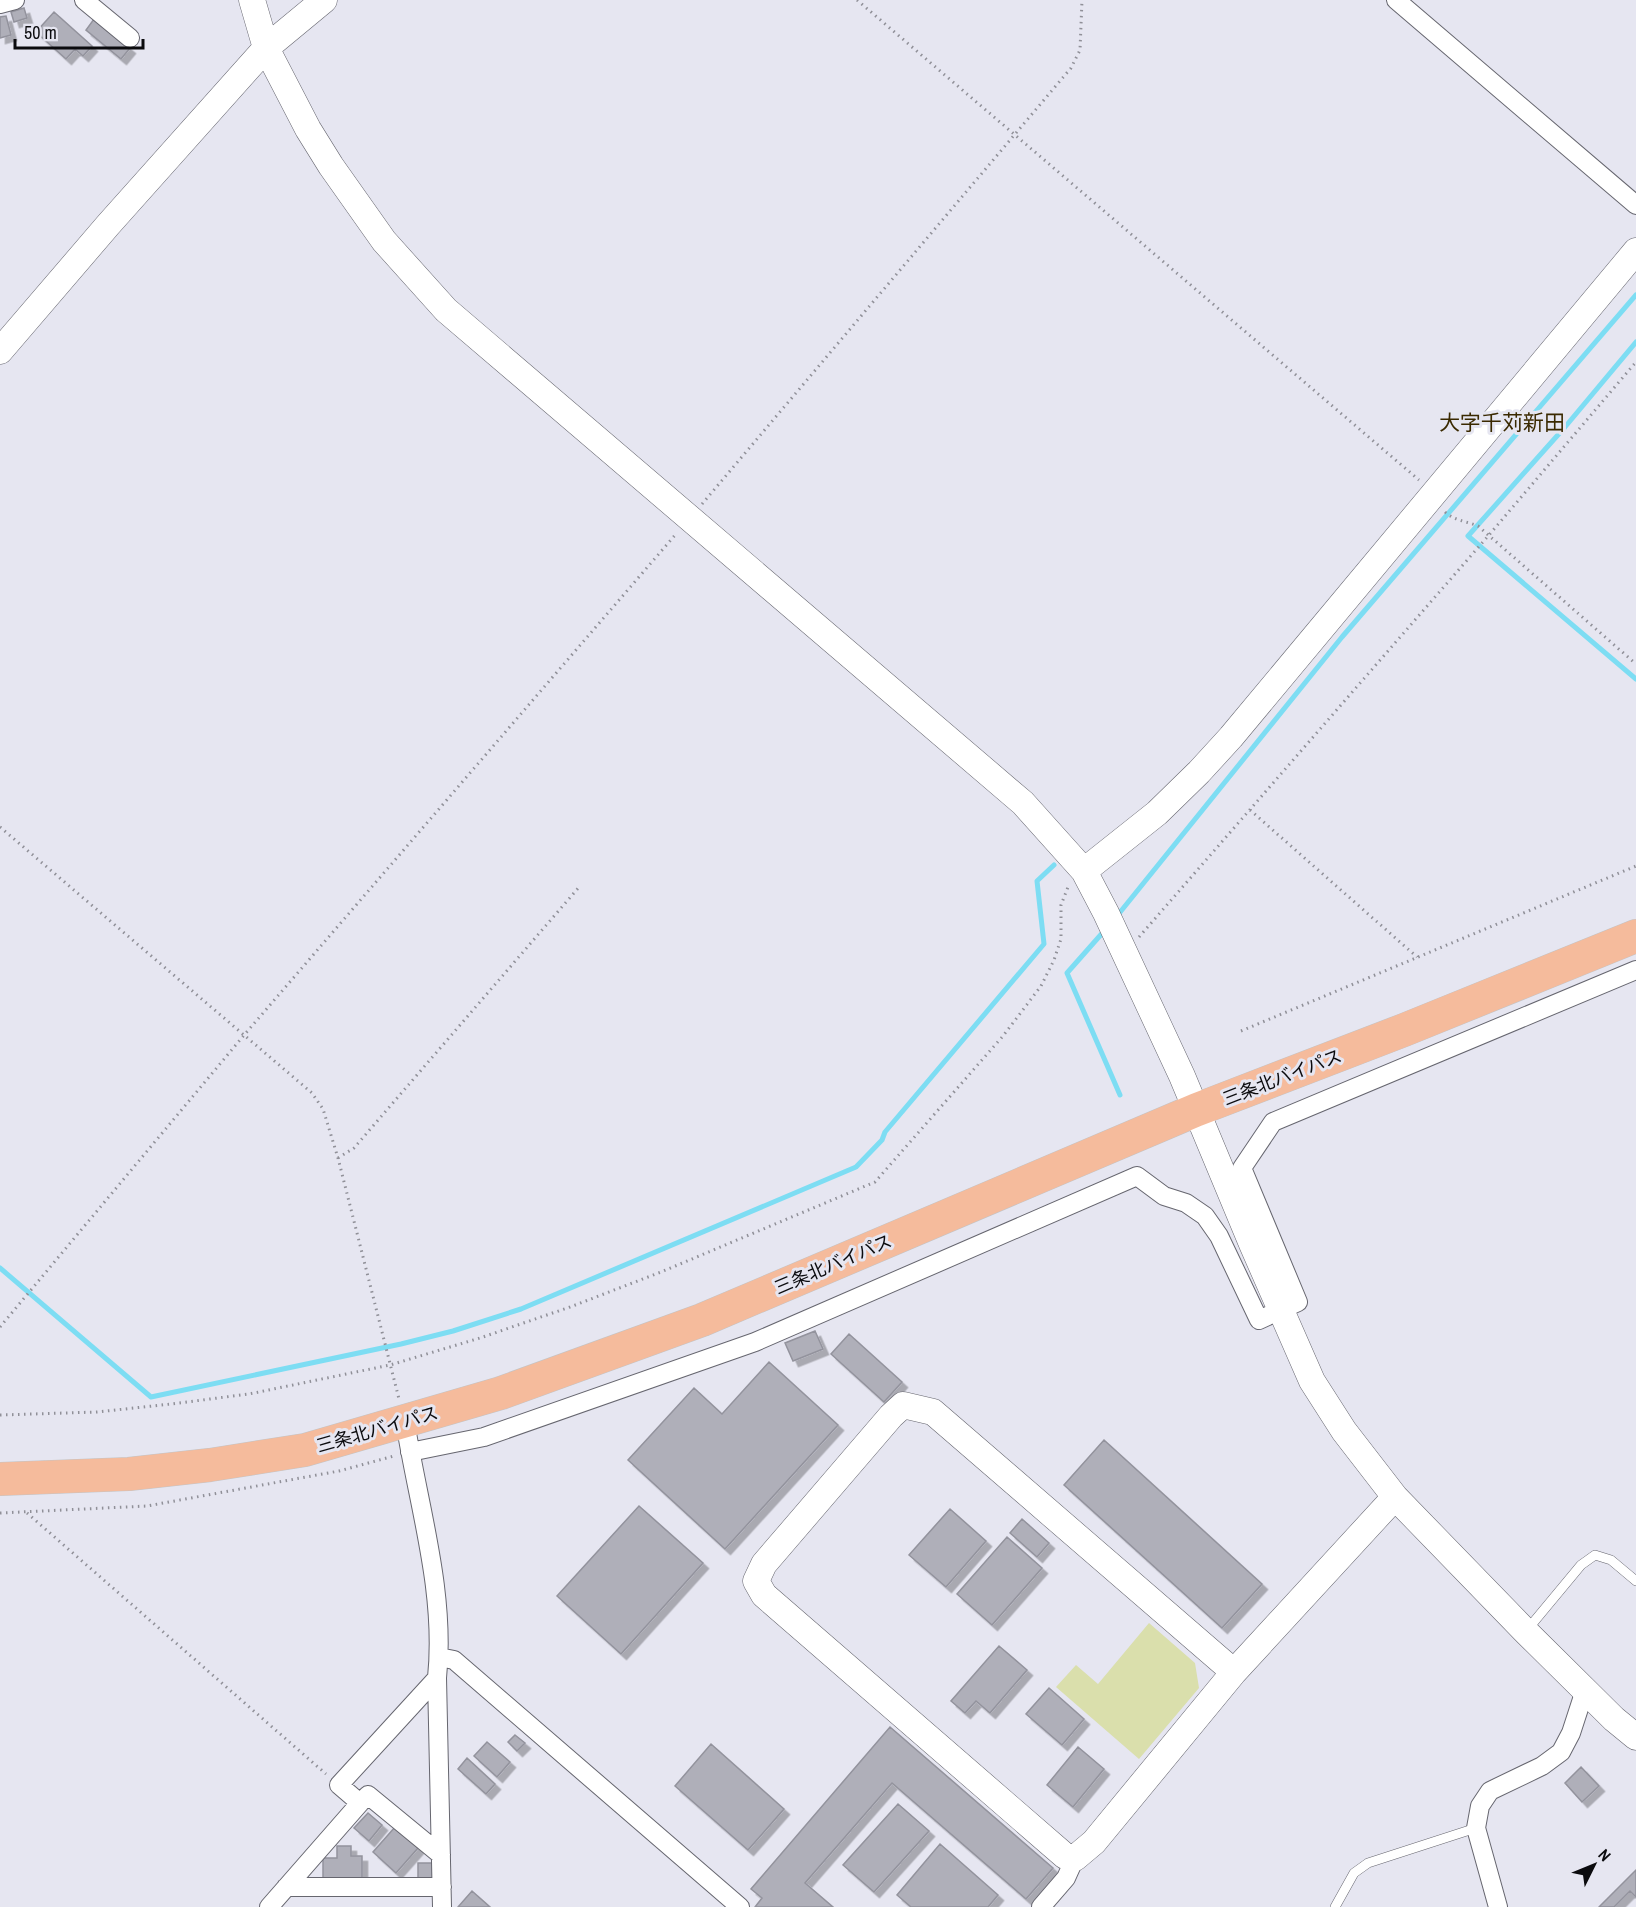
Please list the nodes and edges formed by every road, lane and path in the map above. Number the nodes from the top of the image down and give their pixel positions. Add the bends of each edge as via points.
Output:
1 (15, 0) edge
2 (84, 0) edge
3 (252, 0) edge
4 (324, 0) edge
5 (857, 0) edge
6 (1082, 0) edge
7 (1396, 0) edge
8 (0, 4) edge
9 (130, 38) dead end
10 (266, 48) junction
11 (1014, 136) junction
12 (1636, 205) edge
13 (1636, 251) edge
14 (0, 351) edge
15 (1636, 362) edge
16 (1432, 497) junction
17 (689, 519) junction
18 (1489, 535) junction
19 (1636, 664) edge
20 (1250, 810) junction
21 (0, 827) edge
22 (1636, 866) edge
23 (1084, 871) junction
24 (580, 886) dead end
25 (1636, 936) edge
26 (1126, 953) junction
27 (1417, 957) junction
28 (1636, 970) edge
29 (1241, 1031) dead end
30 (245, 1034) junction
31 (1196, 1110) junction
32 (338, 1158) junction
33 (1281, 1311) junction
34 (0, 1327) edge
35 (390, 1365) junction
36 (0, 1415) edge
37 (408, 1436) junction
38 (0, 1479) edge
39 (1395, 1497) junction
40 (27, 1513) dead end
41 (1636, 1581) edge
42 (1526, 1632) junction
43 (439, 1657) junction
44 (1234, 1672) junction
45 (437, 1678) junction
46 (1585, 1690) junction
47 (1636, 1737) edge
48 (339, 1785) junction
49 (360, 1803) junction
50 (1476, 1828) junction
51 (441, 1855) junction
52 (1075, 1858) junction
53 (286, 1887) junction
54 (442, 1887) junction
55 (269, 1907) edge
56 (442, 1907) edge
57 (740, 1907) edge
58 (1041, 1907) edge
59 (1335, 1907) edge
60 (1498, 1907) edge

1 - 8 street
2 - 9 street
3 - 10 street
4 - 10 street
5 - 11 path
6 - 11 path via 1080,51 1071,68
7 - 12 street
10 - 14 street
10 - 17 street via 331,166 384,241 419,281 446,310
11 - 16 path
11 - 17 path
13 - 16 street
15 - 18 path
16 - 18 path via 1455,520 1478,526
16 - 23 street via 1199,772 1156,813
17 - 23 street via 1023,803
17 - 30 path
18 - 19 path
18 - 20 path
20 - 26 path
20 - 27 path
21 - 30 path
22 - 27 path
23 - 26 street
23 - 35 path via 1063,895 1061,939 1041,986 1003,1036 875,1182 590,1299
24 - 32 path via 354,1148
25 - 31 highway, 三条北バイパス
26 - 31 street
27 - 29 path
28 - 33 street via 1273,1122 1242,1168 1298,1302
30 - 32 path via 312,1093 323,1109
30 - 34 path
31 - 33 street
31 - 37 highway, 三条北バイパス via 702,1320 501,1393
32 - 35 path
33 - 37 street via 1259,1320 1219,1236 1205,1216 1186,1203 1164,1196 1137,1176 755,1342 484,1437
33 - 39 street via 1312,1382
35 - 36 path via 249,1394 97,1412
35 - 37 path
37 - 38 highway, 三条北バイパス via 129,1474
37 - 43 street via 434,1573
39 - 42 street
39 - 44 street
40 - 48 path
41 - 42 lane via 1611,1560 1595,1555 1581,1565
42 - 46 street
43 - 45 street
43 - 57 street via 454,1660
44 - 52 street via 1094,1842
44 - 52 street via 933,1412 903,1405 764,1564 756,1581 764,1595 1059,1851
45 - 48 street
45 - 51 street
46 - 47 street
46 - 50 street via 1561,1752 1542,1766 1490,1791 1480,1806
48 - 49 street
49 - 51 street via 368,1795
49 - 53 street
50 - 59 lane via 1368,1863 1354,1873
50 - 60 street
51 - 54 street
52 - 58 street via 1066,1878
53 - 54 street
53 - 55 street
54 - 56 street

